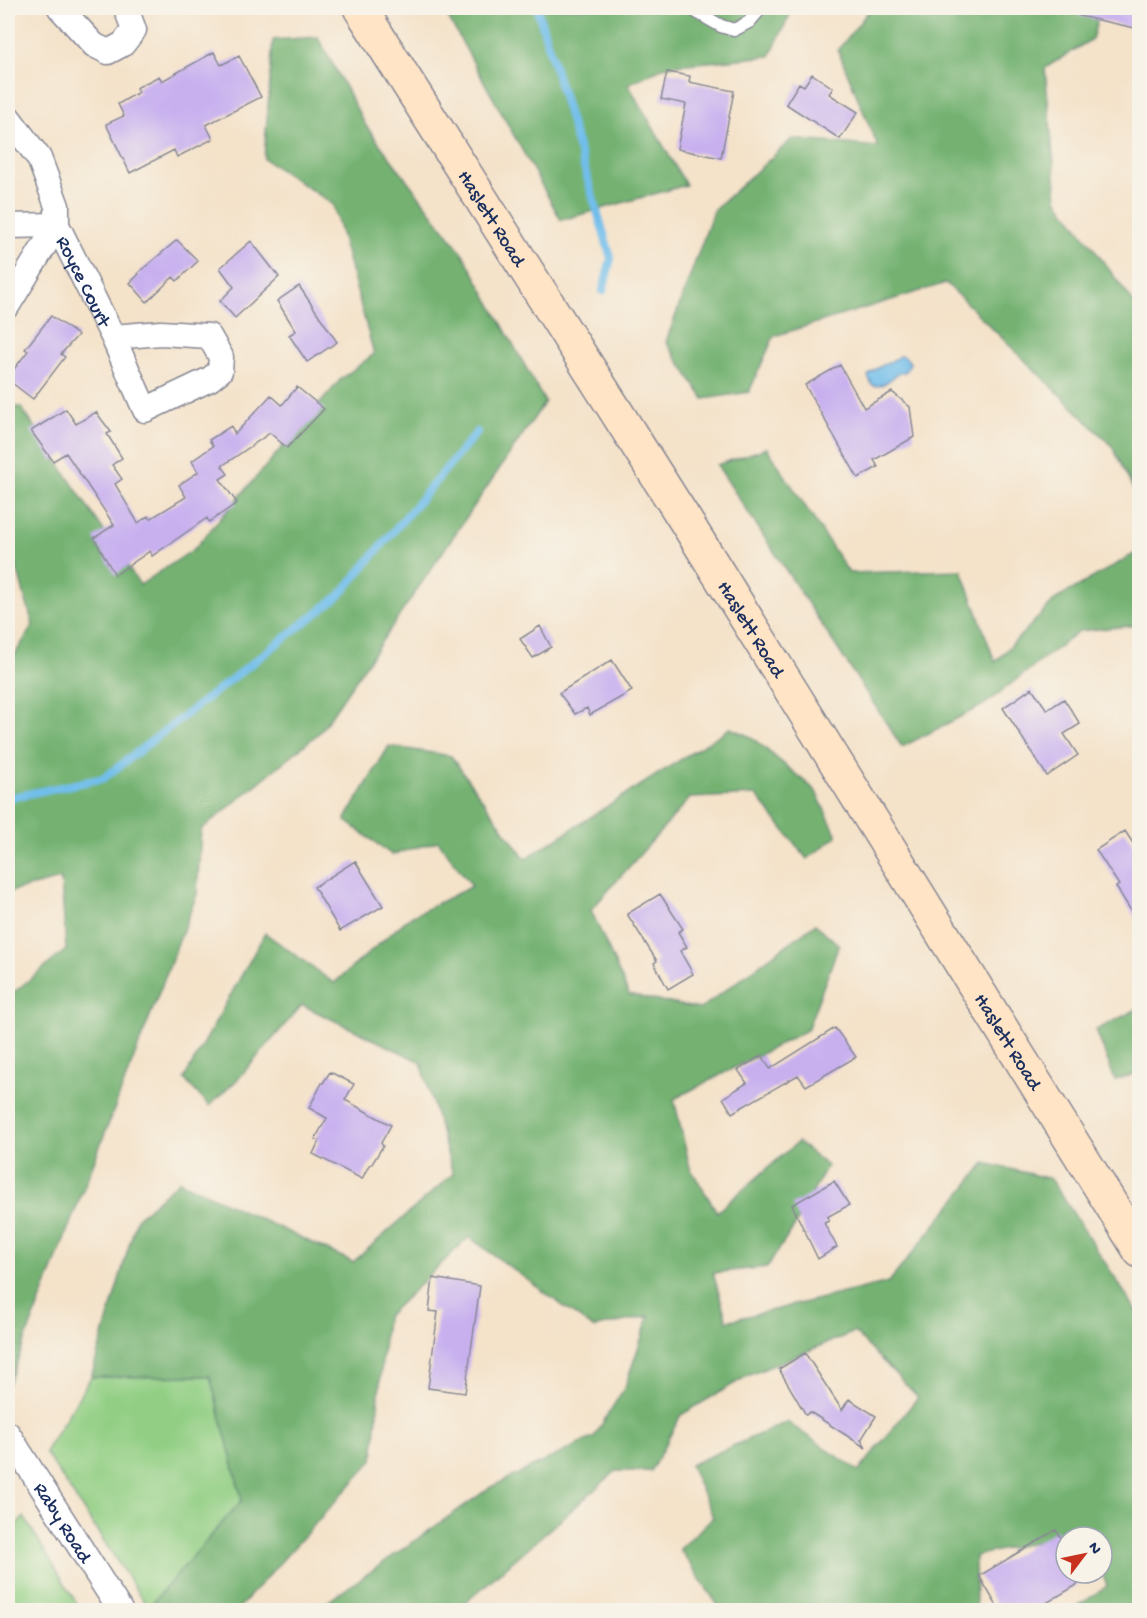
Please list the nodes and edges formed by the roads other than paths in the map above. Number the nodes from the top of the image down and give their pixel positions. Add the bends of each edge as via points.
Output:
1 (60, 8) edge
2 (126, 8) edge
3 (360, 8) edge
4 (690, 8) edge
5 (760, 8) edge
6 (8, 117) edge
7 (57, 225) junction
8 (8, 226) edge
9 (8, 305) edge
10 (113, 337) dead end
11 (1140, 1251) edge
12 (8, 1434) edge
13 (120, 1611) edge

1 - 2 street via 94,45 108,52 123,44 134,30
3 - 11 main road, Haslett Road via 685,520
4 - 5 lane via 734,30 749,22
6 - 7 street, Royce Court via 39,158 57,206
7 - 8 street
7 - 9 street
7 - 10 street, Royce Court
12 - 13 street, Raby Road

